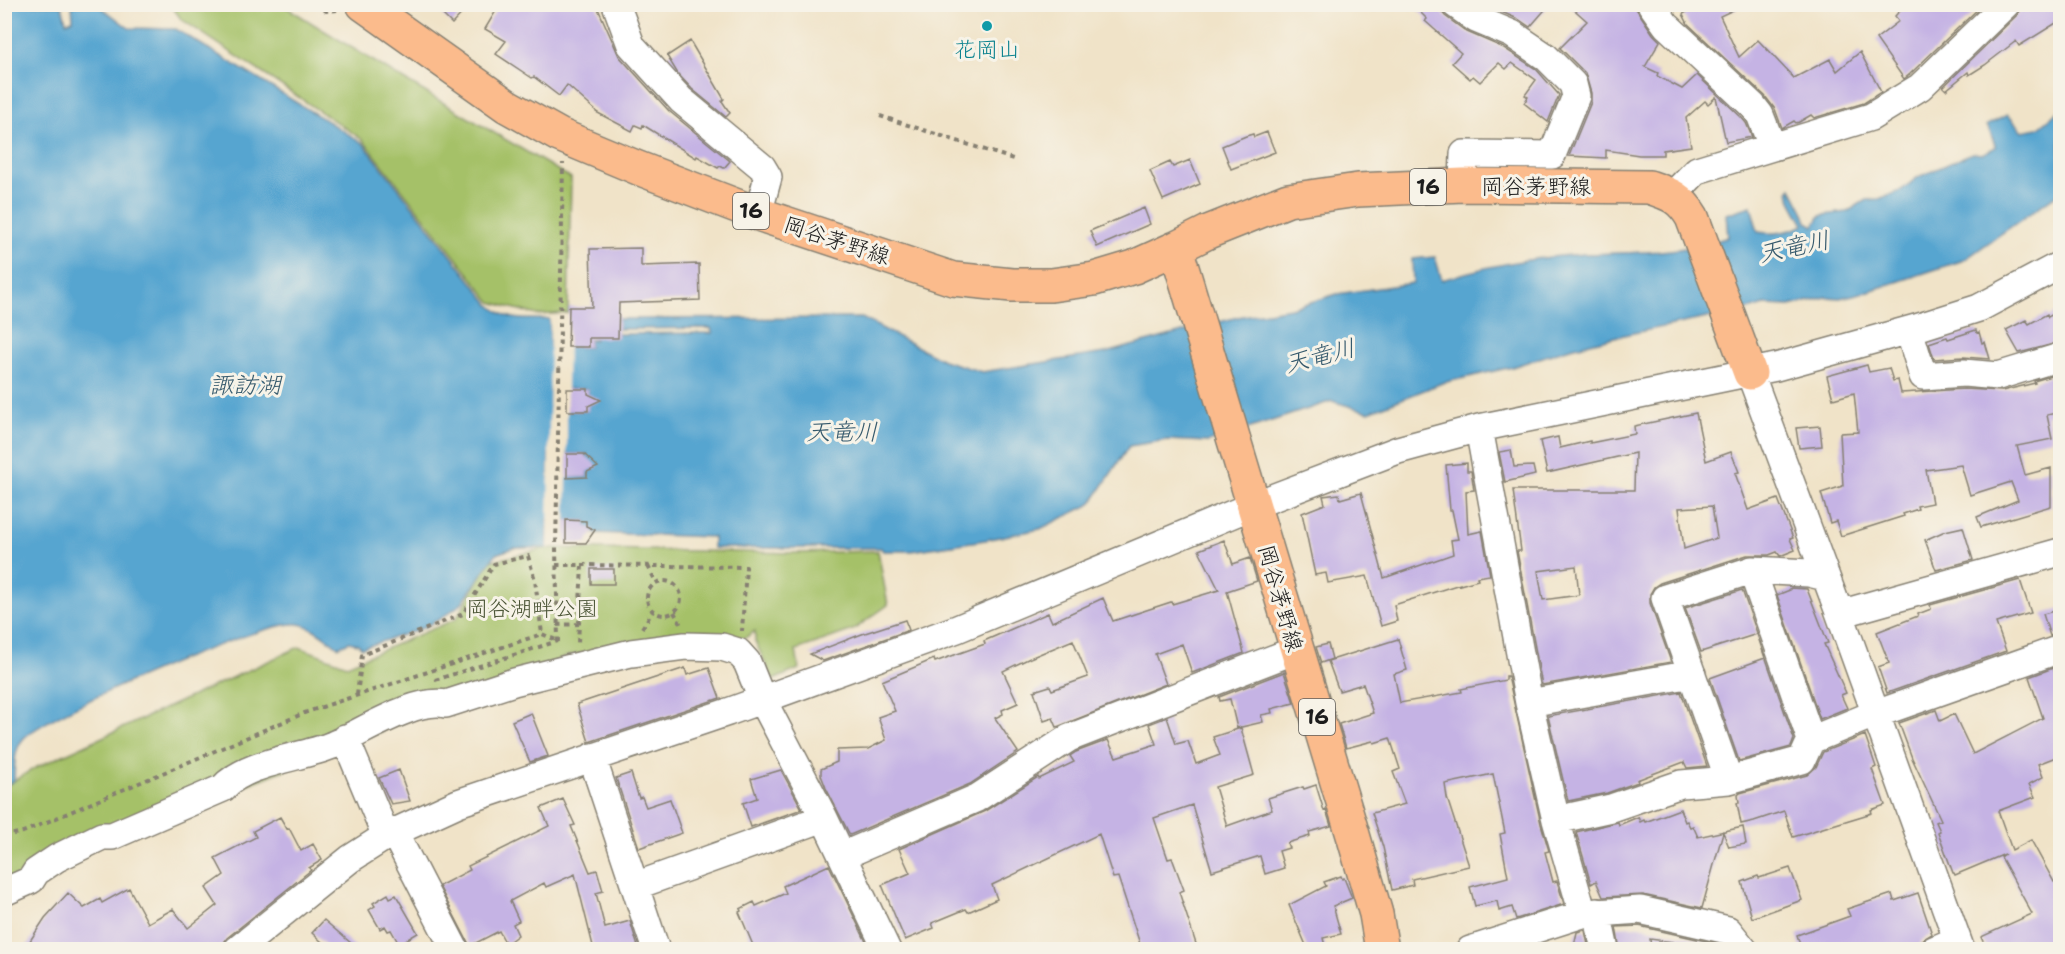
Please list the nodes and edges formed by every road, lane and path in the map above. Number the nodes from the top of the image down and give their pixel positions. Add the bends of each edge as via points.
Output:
1 (317, 4) edge
2 (616, 4) edge
3 (1455, 4) edge
4 (1651, 4) edge
5 (2006, 4) edge
6 (351, 7) edge
7 (880, 116) dead end
8 (1772, 146) junction
9 (563, 153) dead end
10 (1013, 159) dead end
11 (1463, 185) junction
12 (1679, 200) junction
13 (758, 214) junction
14 (1180, 260) junction
15 (2061, 265) edge
16 (1909, 330) junction
17 (2061, 357) edge
18 (1748, 365) junction
19 (1479, 428) junction
20 (1251, 496) junction
21 (2060, 552) edge
22 (582, 564) junction
23 (556, 565) junction
24 (648, 566) junction
25 (1752, 570) junction
26 (1826, 576) junction
27 (656, 582) junction
28 (1839, 612) junction
29 (579, 624) junction
30 (557, 625) junction
31 (731, 633) dead end
32 (542, 634) junction
33 (558, 641) junction
34 (578, 646) dead end
35 (2061, 649) edge
36 (1296, 650) junction
37 (558, 670) junction
38 (1692, 674) junction
39 (357, 695) junction
40 (762, 699) junction
41 (1529, 703) junction
42 (1876, 714) junction
43 (1811, 740) junction
44 (347, 742) junction
45 (592, 757) junction
46 (1728, 780) junction
47 (824, 818) junction
48 (1556, 820) junction
49 (390, 834) junction
50 (4, 836) edge
51 (842, 856) junction
52 (635, 886) junction
53 (4, 892) edge
54 (1590, 913) junction
55 (1951, 946) edge
56 (237, 950) edge
57 (455, 950) edge
58 (656, 950) edge
59 (887, 950) edge
60 (1382, 950) edge
61 (1470, 950) edge
62 (1605, 950) edge
63 (1744, 950) edge

1 - 6 path via 326,12
2 - 13 street via 631,45 681,100 762,167 768,177
3 - 11 street via 1546,57 1573,84 1576,96 1552,155 1464,154
4 - 8 street via 1666,25 1753,106
5 - 8 street via 1920,87 1870,117
6 - 13 main road, 岡谷茅野線 / 16 via 560,135
7 - 10 path
8 - 12 street via 1697,170
9 - 23 path
11 - 12 main road, 岡谷茅野線 / 16 via 1649,187
11 - 14 main road, 岡谷茅野線 / 16 via 1358,190 1288,200 1208,232
12 - 18 main road via 1692,217
13 - 14 main road, 岡谷茅野線 / 16 via 953,279 1051,285
14 - 20 main road, 岡谷茅野線 / 16
15 - 16 street via 1978,308
16 - 17 street via 1923,376 1998,376
16 - 18 street
18 - 19 street
18 - 26 street
19 - 20 street
19 - 41 street
20 - 36 main road, 岡谷茅野線 / 16
20 - 40 street via 957,629
21 - 28 street
22 - 23 path
22 - 24 path
22 - 29 path
23 - 30 path
24 - 27 path
24 - 31 path via 746,567 742,632
25 - 26 street
25 - 38 street via 1665,598
25 - 43 street
26 - 28 street
27 - 27 path via 668,580 678,586 681,603 674,612 663,615 649,607 646,596
28 - 42 street
29 - 30 path
29 - 34 path
30 - 33 path
32 - 33 path
32 - 39 path
32 - 39 path via 528,556 494,564 463,614 362,655
33 - 37 path
35 - 42 street
36 - 51 street via 1069,738 977,798
36 - 60 main road, 岡谷茅野線 / 16 via 1372,903
37 - 40 street via 642,651 722,647 738,652 747,662
37 - 44 street via 446,704 439,713
38 - 41 street
38 - 46 street
39 - 50 path via 307,711 23,832
40 - 45 street
40 - 47 street
41 - 48 street
42 - 43 street
42 - 55 street
43 - 46 street via 1802,760
44 - 49 street
44 - 53 street via 235,790 224,788 112,836 102,836 57,858 31,880
45 - 49 street via 458,803
45 - 52 street
46 - 48 street via 1681,784 1611,808
47 - 51 street
47 - 52 street
48 - 54 street
49 - 56 street via 350,859
49 - 57 street
51 - 59 street
52 - 58 street
54 - 61 street
54 - 62 street
54 - 63 street via 1640,910 1728,930

